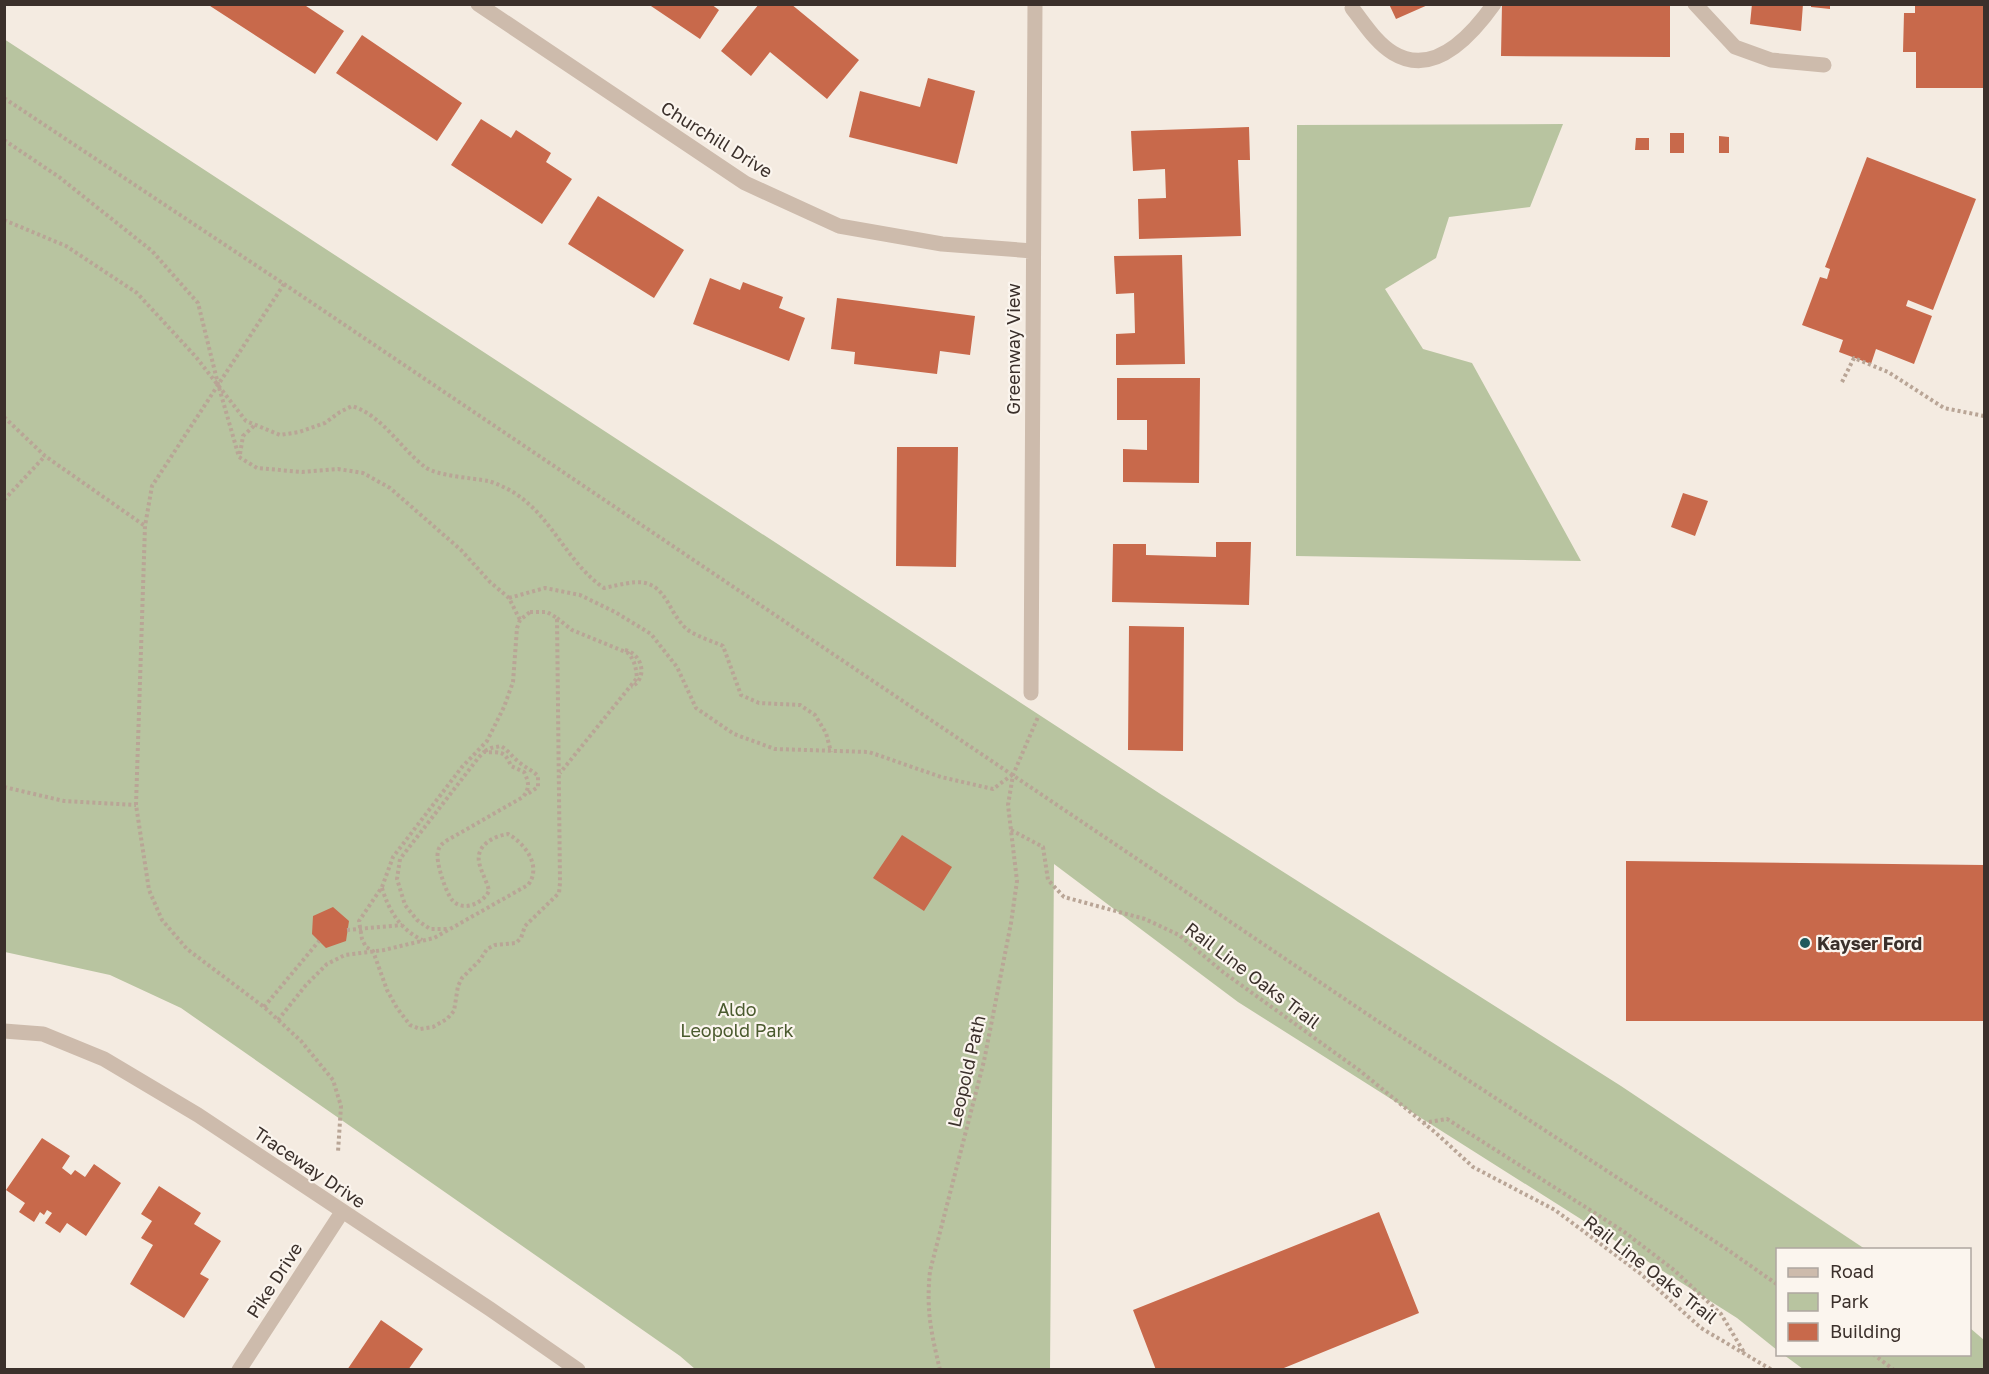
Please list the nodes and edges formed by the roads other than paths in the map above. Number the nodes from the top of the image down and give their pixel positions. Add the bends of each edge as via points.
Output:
1 (478, 4) edge
2 (1035, 4) edge
3 (1494, 4) edge
4 (1695, 4) edge
5 (1352, 8) dead end
6 (1824, 65) dead end
7 (1033, 251) junction
8 (1031, 693) road end
9 (4, 1030) edge
10 (342, 1212) junction
11 (239, 1370) edge
12 (578, 1370) edge

1 - 7 street, Churchill Drive via 745,183 839,226 942,244
2 - 7 street, Greenway View
3 - 5 street via 1456,47 1433,58 1410,60 1377,39
4 - 6 street via 1735,47 1771,60
7 - 8 street, Greenway View
9 - 10 street, Traceway Drive via 43,1034 104,1059 198,1115
10 - 11 street, Pike Drive
10 - 12 street, Traceway Drive

